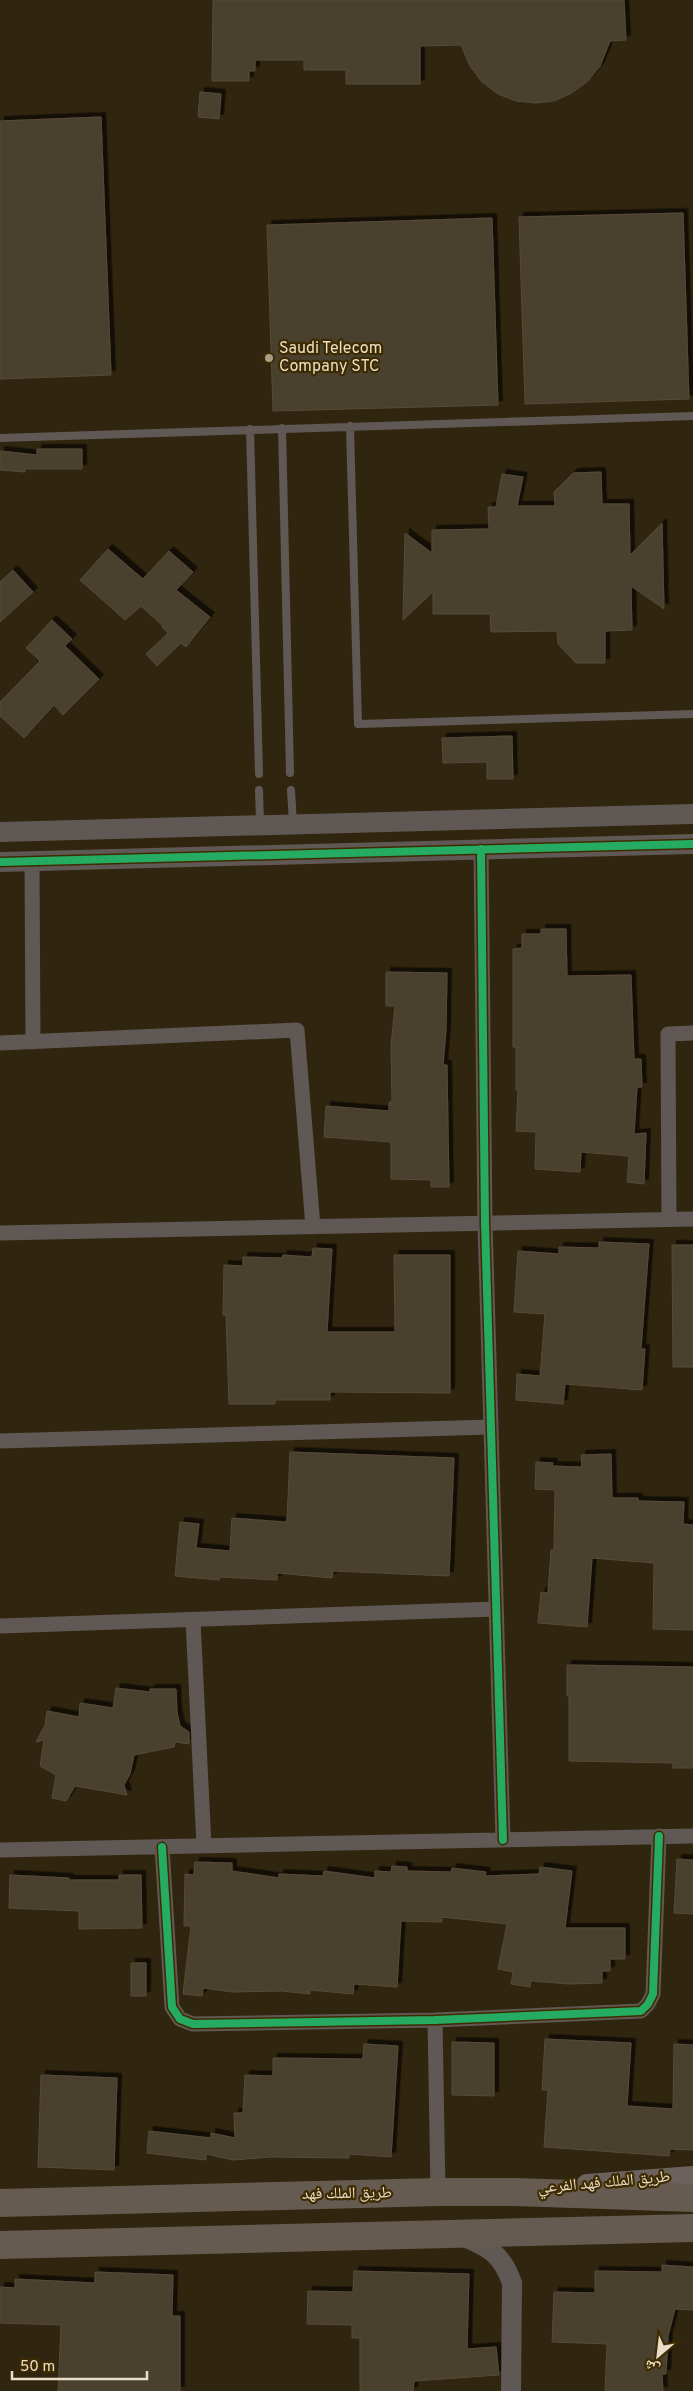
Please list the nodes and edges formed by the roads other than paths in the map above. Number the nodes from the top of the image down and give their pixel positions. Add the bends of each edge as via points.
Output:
1 (693, 416) edge
2 (350, 426) junction
3 (282, 428) junction
4 (250, 429) junction
5 (0, 438) edge
6 (693, 714) edge
7 (290, 773) dead end
8 (258, 774) dead end
9 (259, 790) dead end
10 (291, 790) dead end
11 (693, 814) edge
12 (293, 826) junction
13 (260, 827) junction
14 (0, 832) edge
15 (693, 844) edge
16 (481, 849) junction
17 (32, 861) junction
18 (0, 862) edge
19 (693, 1034) edge
20 (33, 1042) junction
21 (0, 1044) edge
22 (669, 1219) junction
23 (693, 1219) edge
24 (485, 1223) junction
25 (313, 1227) junction
26 (0, 1233) edge
27 (491, 1427) junction
28 (0, 1441) edge
29 (496, 1609) junction
30 (193, 1620) junction
31 (0, 1626) edge
32 (660, 1836) junction
33 (693, 1836) edge
34 (503, 1840) junction
35 (204, 1846) junction
36 (162, 1847) junction
37 (0, 1850) edge
38 (435, 2020) junction
39 (693, 2176) edge
40 (438, 2192) junction
41 (514, 2192) junction
42 (693, 2198) edge
43 (0, 2203) edge
44 (693, 2228) edge
45 (456, 2234) junction
46 (0, 2245) edge
47 (512, 2391) edge

1 - 2 lane
2 - 3 lane
2 - 6 lane via 358,724
3 - 4 lane
3 - 7 lane
4 - 5 lane
4 - 8 lane
9 - 13 lane
10 - 12 lane
11 - 12 street
12 - 13 street
13 - 14 street
15 - 16 street
16 - 17 street
16 - 24 street
17 - 18 street
17 - 20 street
19 - 22 street via 668,1034
20 - 21 street
20 - 25 street via 297,1030
22 - 23 street
22 - 24 street
24 - 25 street
24 - 27 street
25 - 26 street
27 - 28 street
27 - 29 street
29 - 30 street
29 - 34 street
30 - 31 street
30 - 35 street
32 - 33 street
32 - 34 street
32 - 38 street via 653,1994 640,2011
34 - 35 street
35 - 36 street
36 - 37 street
36 - 38 street via 172,2007 180,2019 193,2024
38 - 40 street
39 - 41 main road, طريق الملك فهد الفرعي
40 - 41 highway, طريق الملك فهد
40 - 43 highway, طريق الملك فهد
41 - 42 highway, طريق الملك فهد
44 - 45 highway
45 - 46 highway
45 - 47 street via 494,2252 506,2266 512,2283

